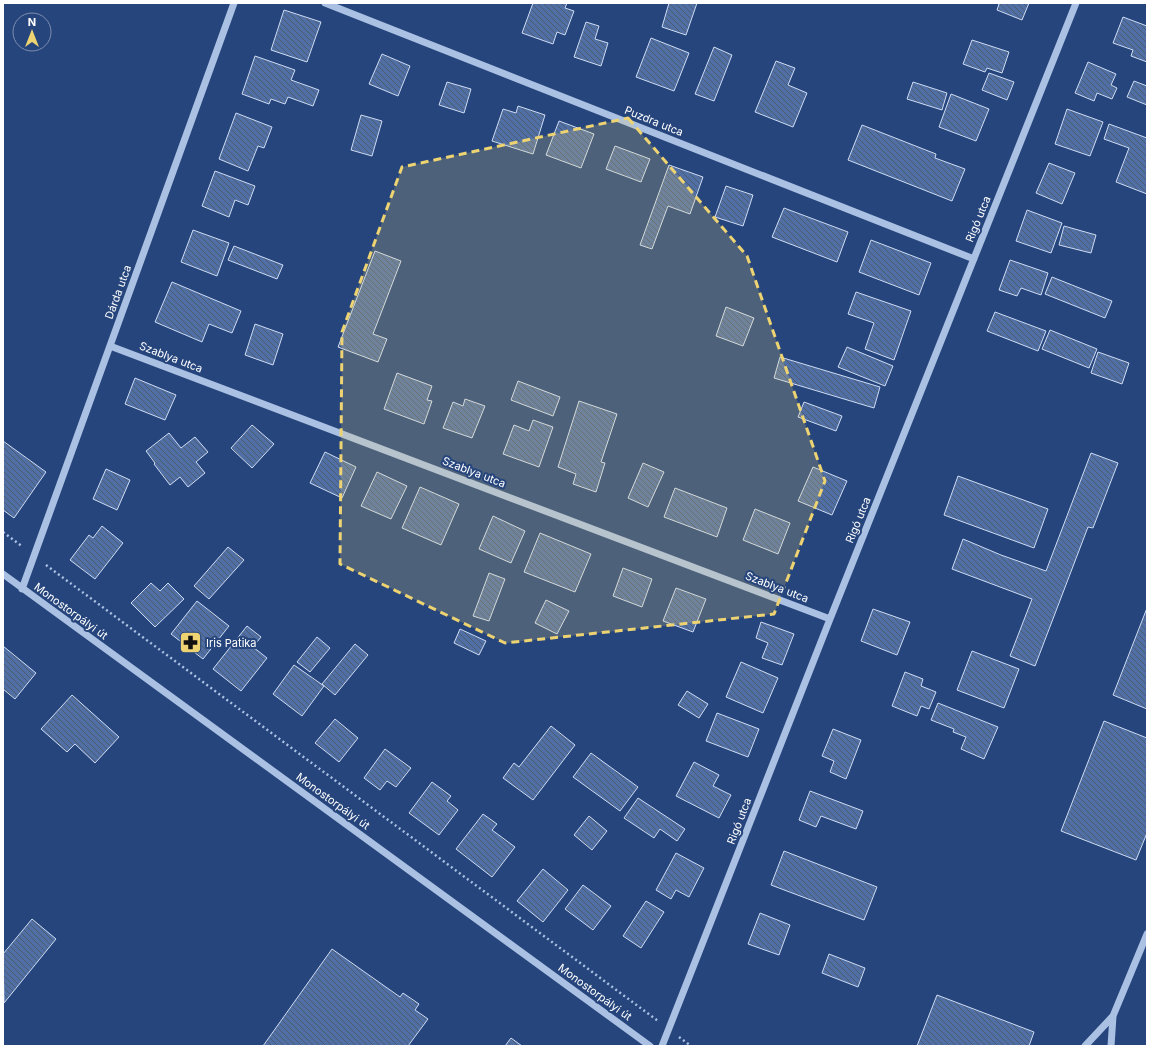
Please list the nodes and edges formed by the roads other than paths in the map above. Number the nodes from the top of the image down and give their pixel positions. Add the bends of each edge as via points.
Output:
1 (234, 3) edge
2 (325, 3) edge
3 (1076, 3) edge
4 (974, 259) junction
5 (110, 346) junction
6 (3, 574) edge
7 (22, 589) junction
8 (830, 619) junction
9 (1147, 934) edge
10 (1113, 1016) junction
11 (650, 1046) edge
12 (662, 1046) edge
13 (1085, 1046) edge
14 (1111, 1046) edge

1 - 5 street, Dárda utca
2 - 4 street, Puzdra utca
3 - 4 street, Rigó utca
4 - 8 street, Rigó utca
5 - 7 street, Dárda utca
5 - 8 street, Szablya utca
6 - 7 street, Monostorpályi út
7 - 11 street, Monostorpályi út
8 - 12 street, Rigó utca
9 - 10 street
10 - 13 street
10 - 14 street

